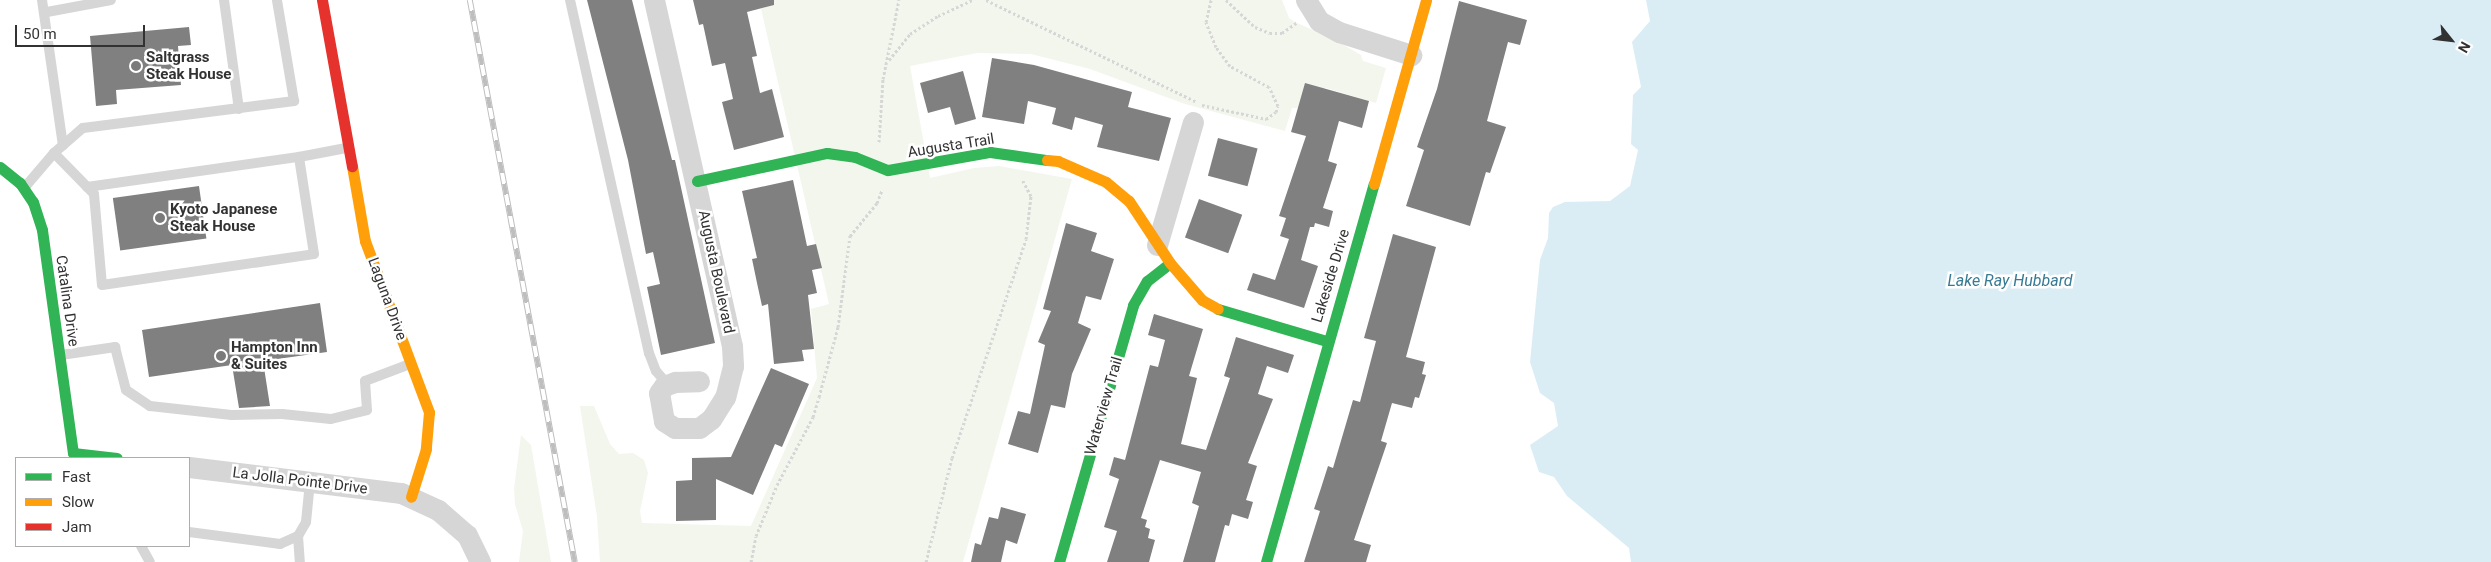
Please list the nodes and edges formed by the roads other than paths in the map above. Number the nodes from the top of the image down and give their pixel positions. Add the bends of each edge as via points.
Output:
1 (42, 0) edge
2 (111, 0) edge
3 (224, 0) edge
4 (277, 0) edge
5 (322, 0) edge
6 (570, 0) edge
7 (654, 0) edge
8 (1426, 0) edge
9 (1308, 5) edge
10 (46, 12) junction
11 (1411, 55) junction
12 (239, 108) junction
13 (1193, 122) dead end
14 (63, 145) junction
15 (347, 148) junction
16 (54, 153) junction
17 (299, 157) junction
18 (0, 167) edge
19 (697, 181) junction
20 (87, 187) junction
21 (23, 188) junction
22 (1156, 245) junction
23 (1170, 263) junction
24 (1327, 340) junction
25 (60, 355) junction
26 (411, 364) junction
27 (699, 381) dead end
28 (668, 385) junction
29 (108, 457) edge
30 (190, 467) edge
31 (310, 482) junction
32 (411, 497) junction
33 (190, 532) edge
34 (298, 536) junction
35 (142, 547) edge
36 (150, 562) edge
37 (300, 562) edge
38 (480, 562) edge
39 (1058, 562) edge
40 (1266, 562) edge

1 - 10 lane
2 - 10 lane
3 - 12 lane
4 - 12 lane via 294,101
5 - 15 street, Laguna Drive
6 - 28 lane via 649,354 656,371
7 - 19 street, Augusta Boulevard
8 - 11 street, Lakeside Drive
9 - 11 street via 1319,21 1339,32
10 - 14 lane
11 - 24 street, Lakeside Drive
12 - 14 lane via 83,128
13 - 22 street
14 - 16 lane
15 - 17 lane
15 - 26 street, Laguna Drive via 365,241
16 - 20 lane
16 - 21 lane
17 - 20 lane
17 - 20 lane via 314,254 102,285 94,194
18 - 21 street, Catalina Drive
19 - 22 street, Augusta Trail via 828,153 855,157 888,170 990,152 1058,161 1106,182 1129,201
19 - 28 street, Augusta Boulevard via 732,346 732,366 725,397 711,419 699,428 675,428 664,421 659,393
21 - 25 street, Catalina Drive via 33,202 42,230
22 - 23 street, Augusta Trail
23 - 24 street, Augusta Trail via 1202,300 1222,311
23 - 39 street, Waterview Trail via 1146,282 1133,305
24 - 40 street, Lakeside Drive
25 - 26 lane via 115,347 126,390 150,406 232,415 282,414 331,419 367,410 366,381
25 - 29 street, Catalina Drive via 73,453
26 - 32 street, Laguna Drive via 428,412 429,428
27 - 28 street via 686,380
30 - 31 street, La Jolla Pointe Drive
31 - 32 street, La Jolla Pointe Drive
31 - 34 lane via 306,522
32 - 38 street via 438,510 467,535
33 - 34 lane via 280,544
34 - 37 lane
35 - 36 lane

